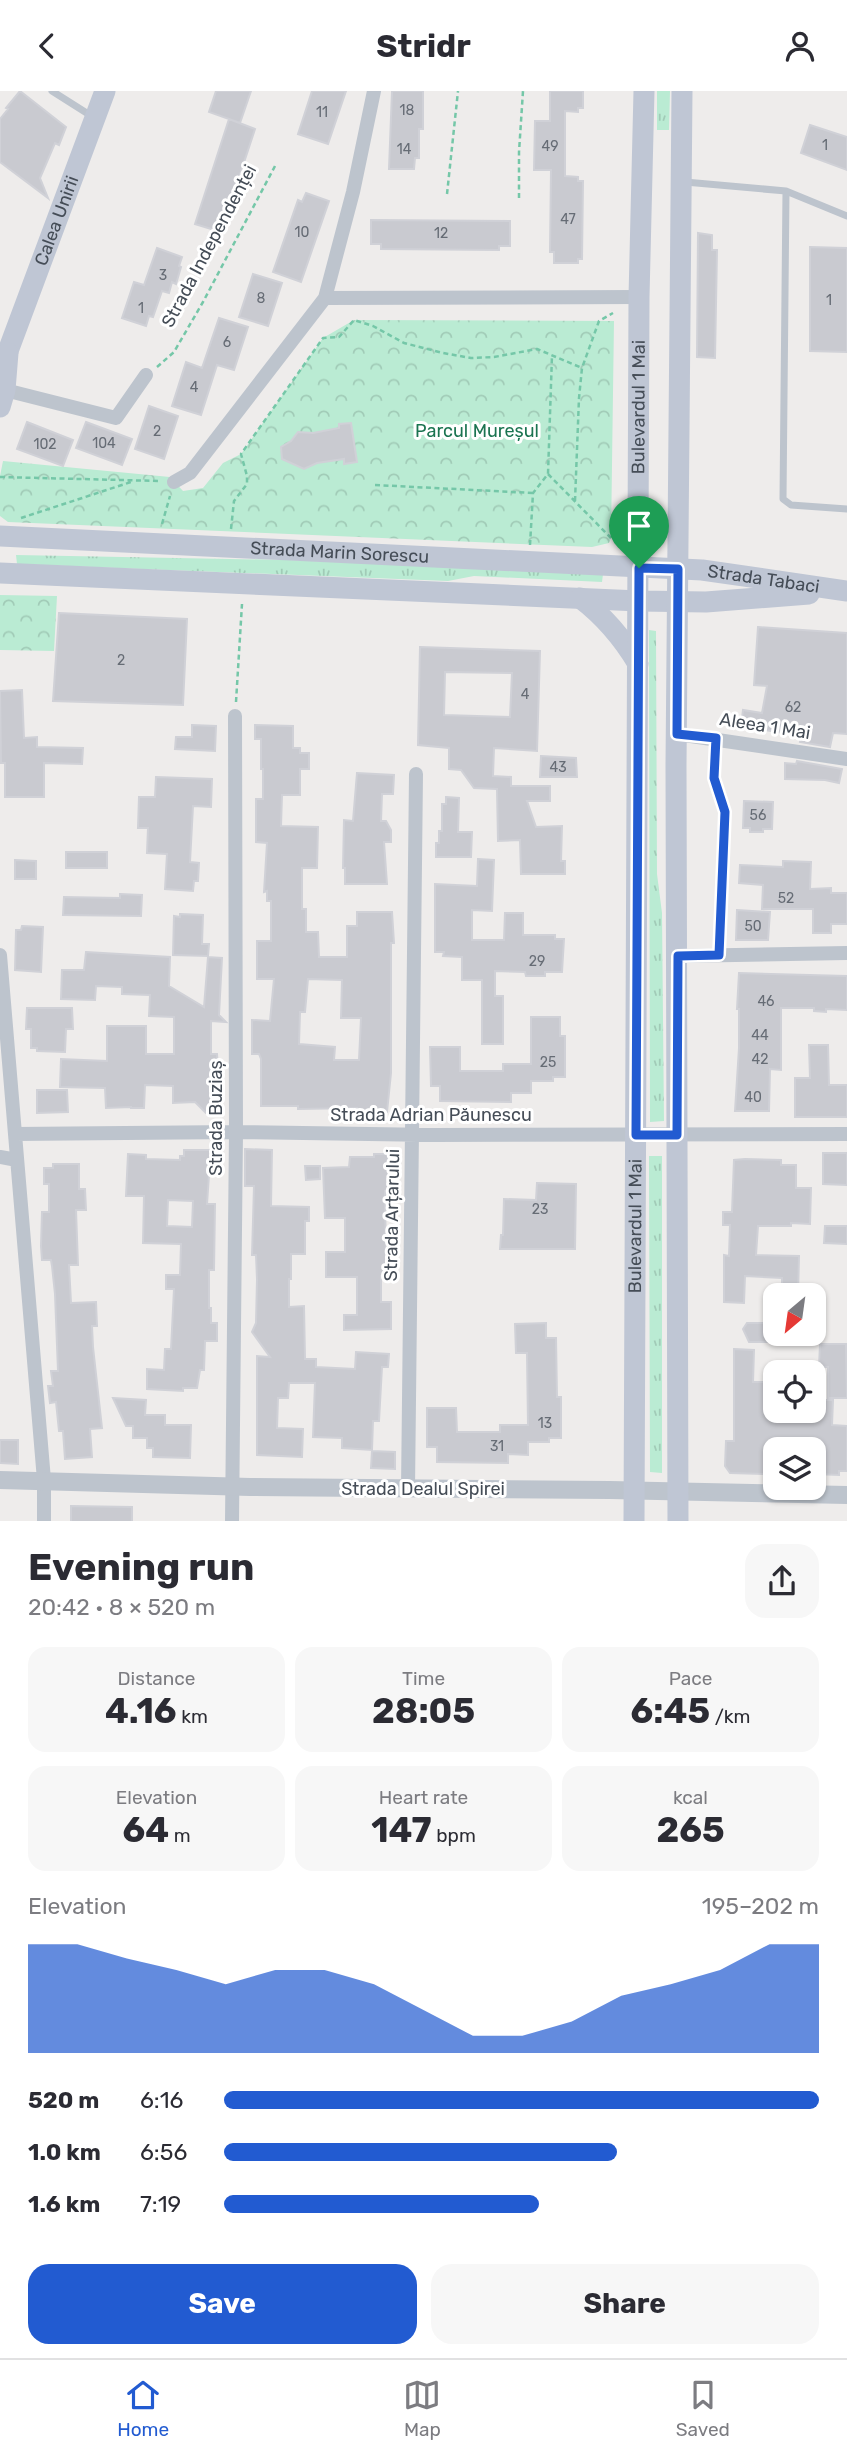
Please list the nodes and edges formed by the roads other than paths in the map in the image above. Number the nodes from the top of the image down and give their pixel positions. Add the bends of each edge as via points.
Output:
1 (52, 91) edge
2 (105, 91) edge
3 (374, 91) edge
4 (644, 91) edge
5 (682, 91) edge
6 (96, 119) junction
7 (680, 182) junction
8 (786, 191) junction
9 (847, 216) edge
10 (639, 297) junction
11 (325, 298) junction
12 (3, 354) edge
13 (146, 375) road end
14 (3, 399) edge
15 (174, 482) road end
16 (847, 509) edge
17 (0, 536) edge
18 (639, 568) junction
19 (678, 569) junction
20 (0, 573) edge
21 (847, 591) edge
22 (580, 598) junction
23 (639, 601) junction
24 (678, 602) junction
25 (639, 665) junction
26 (235, 716) road end
27 (677, 734) junction
28 (716, 738) junction
29 (847, 759) edge
30 (416, 774) dead end
31 (847, 953) edge
32 (0, 955) edge
33 (719, 955) junction
34 (678, 956) junction
35 (236, 1132) junction
36 (15, 1134) junction
37 (847, 1134) edge
38 (412, 1135) junction
39 (636, 1135) junction
40 (677, 1135) junction
41 (0, 1157) edge
42 (17, 1160) junction
43 (0, 1480) edge
44 (44, 1480) junction
45 (232, 1487) junction
46 (408, 1489) junction
47 (635, 1490) junction
48 (679, 1491) junction
49 (847, 1495) edge
50 (44, 1521) edge
51 (232, 1521) edge
52 (634, 1521) edge
53 (678, 1521) edge

1 - 6 lane
2 - 6 main road, Calea Unirii
3 - 11 street
4 - 10 main road, Bulevardul 1 Mai
5 - 7 main road
6 - 12 main road, Calea Unirii
7 - 8 lane
7 - 19 main road
8 - 9 lane
8 - 16 lane via 783,499 791,505
10 - 11 street
10 - 18 main road, Bulevardul 1 Mai
11 - 15 street via 190,473
12 - 14 main road, Calea Unirii
13 - 14 street via 116,418
17 - 18 main road, Strada Marin Sorescu
18 - 19 main road, Strada Marin Sorescu
18 - 23 main road, Bulevardul 1 Mai
19 - 21 main road, Strada Tabaci
19 - 24 main road
20 - 22 main road, Strada Marin Sorescu
21 - 24 main road, Strada Tabaci
22 - 23 main road, Strada Marin Sorescu
22 - 25 main road via 603,616
23 - 24 main road, Strada Tabaci
23 - 25 main road, Bulevardul 1 Mai
24 - 27 main road
25 - 39 main road, Bulevardul 1 Mai
26 - 35 street, Strada Buziaș
27 - 28 street, Aleea 1 Mai
27 - 34 main road
28 - 29 street, Aleea 1 Mai
28 - 33 lane via 714,778 725,812
30 - 38 street, Strada Arțarului
31 - 33 street
32 - 36 street
33 - 34 street
34 - 40 main road
35 - 36 street, Strada Adrian Păunescu
35 - 38 street, Strada Adrian Păunescu
35 - 45 street, Strada Buziaș
36 - 42 street
37 - 40 street, Strada Adrian Păunescu
38 - 39 street, Strada Adrian Păunescu
38 - 46 street, Strada Arțarului
39 - 40 street, Strada Adrian Păunescu
39 - 47 main road, Bulevardul 1 Mai
40 - 48 main road
41 - 42 street
42 - 44 street
43 - 44 street, Strada Dealul Spirei
44 - 45 street, Strada Dealul Spirei
44 - 50 street
45 - 46 street, Strada Dealul Spirei
45 - 51 street, Strada Buziaș
46 - 47 street, Strada Dealul Spirei
47 - 48 street, Strada Dealul Spirei
47 - 52 main road, Bulevardul 1 Mai
48 - 49 street, Strada Dealul Spirei
48 - 53 main road

